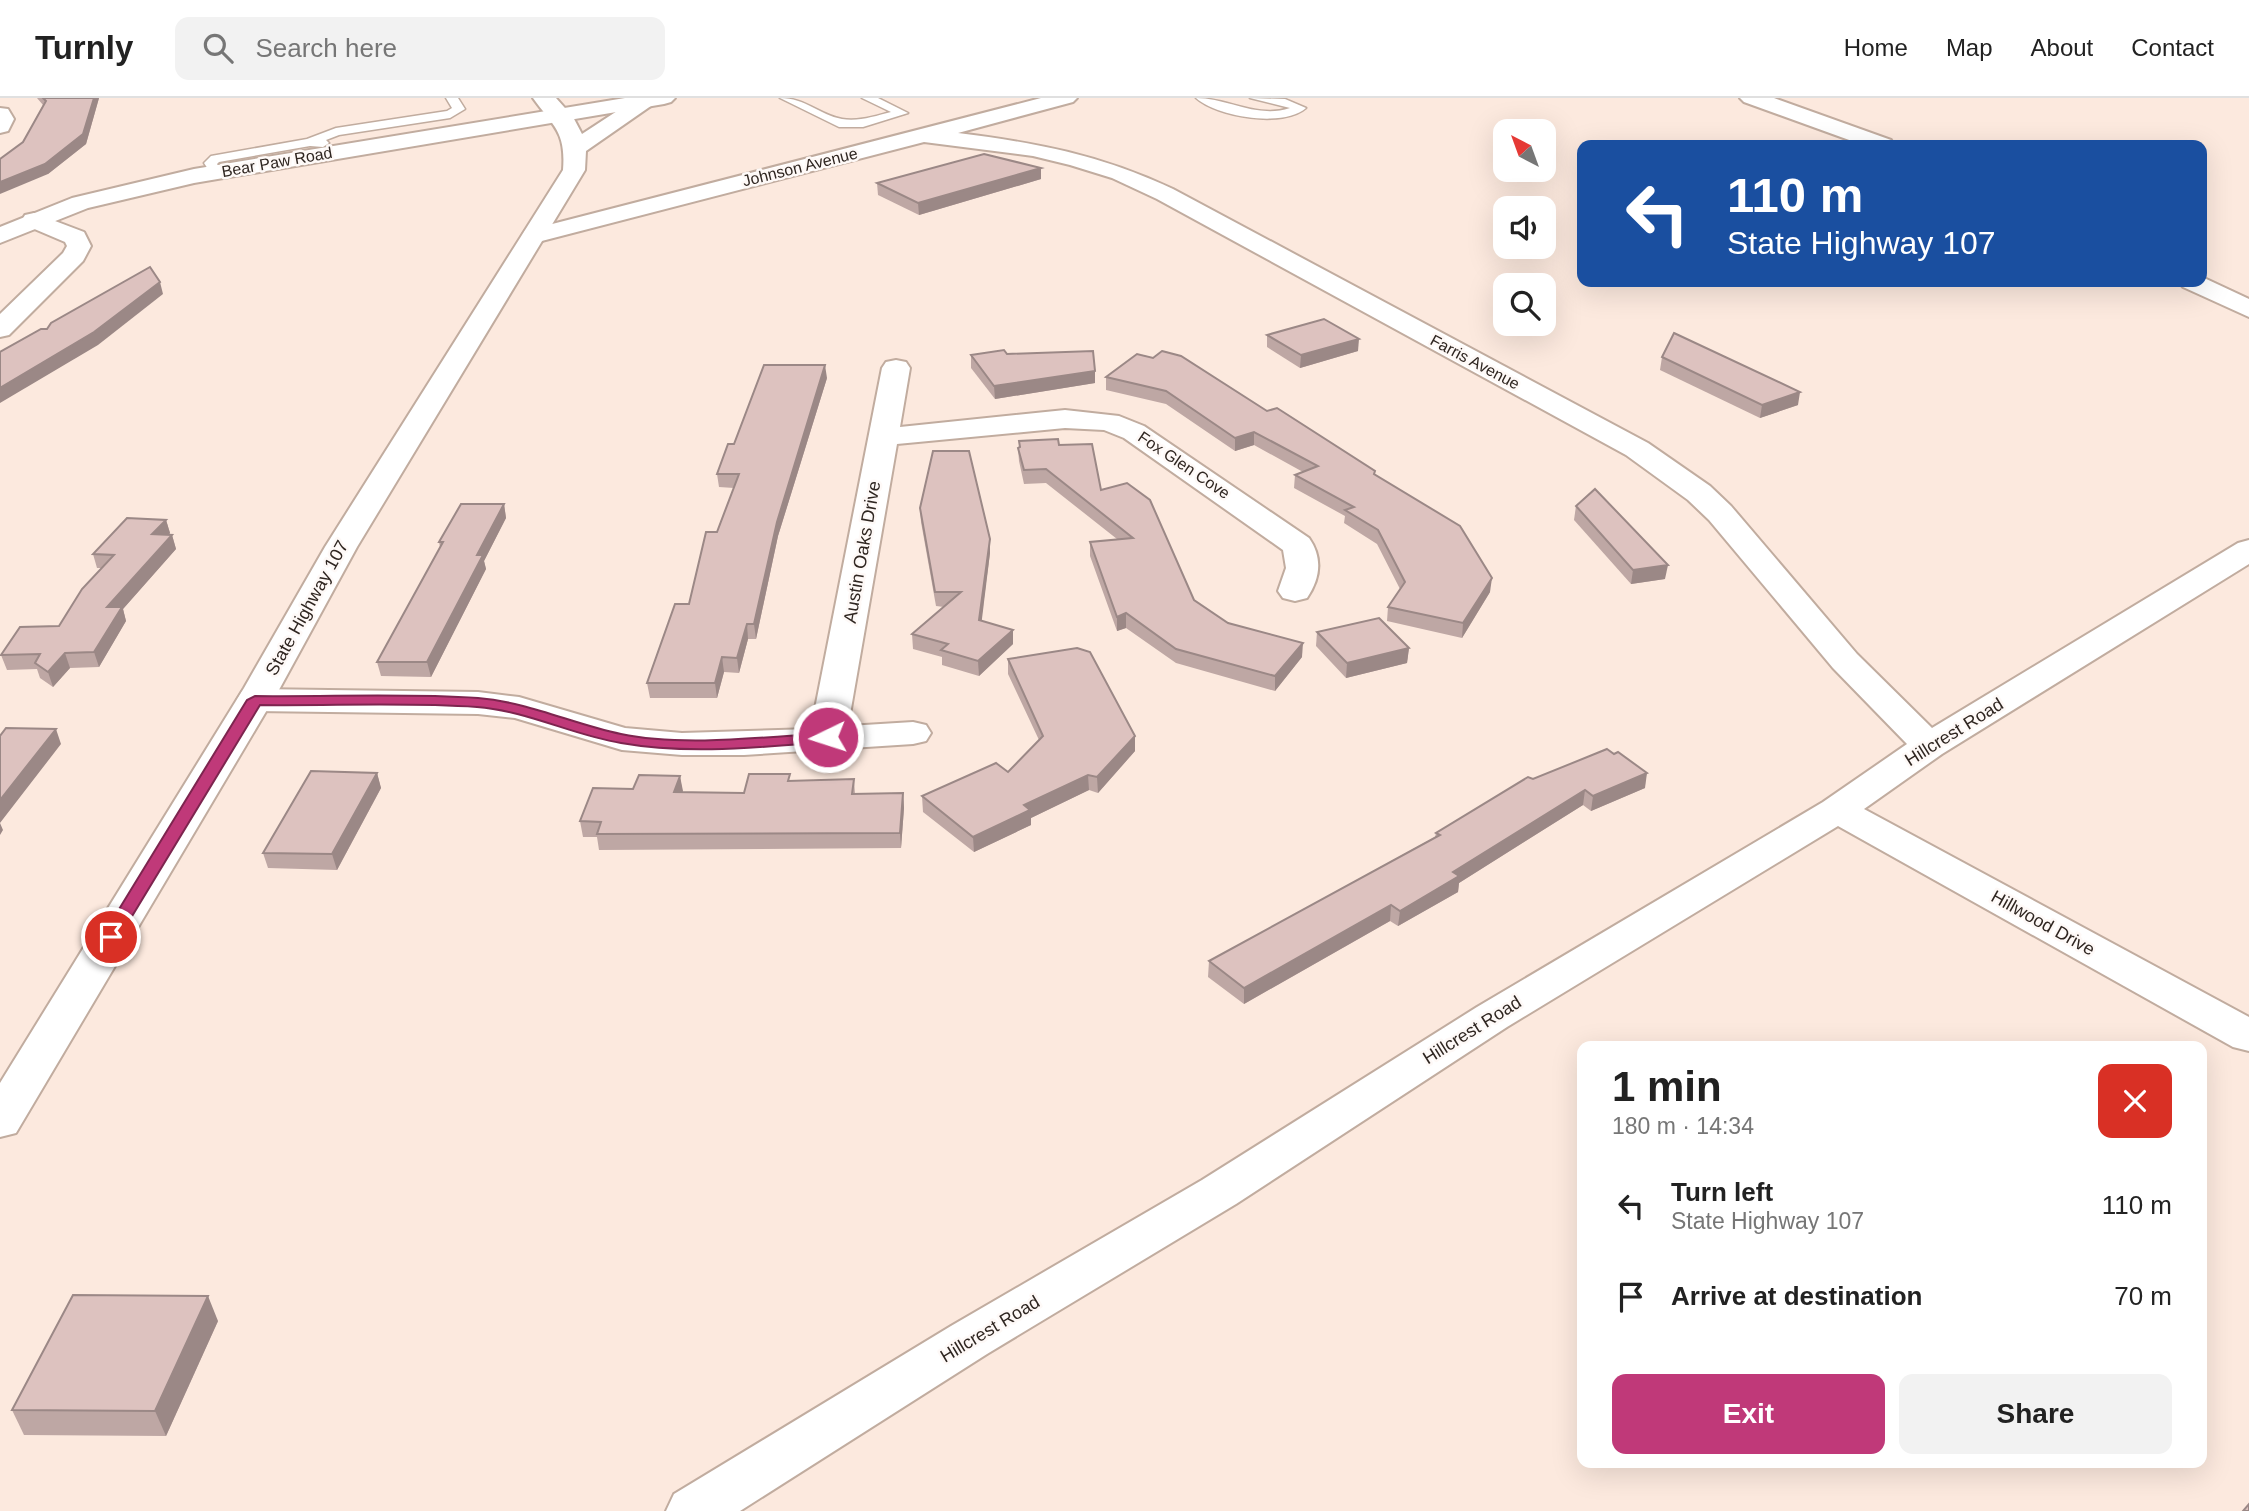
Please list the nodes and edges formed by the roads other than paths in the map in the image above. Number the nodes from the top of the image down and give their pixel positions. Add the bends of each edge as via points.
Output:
1 (452, 98) edge
2 (813, 98) edge
3 (868, 98) edge
4 (1066, 98) edge
5 (1202, 98) edge
6 (1256, 98) edge
7 (1751, 98) edge
8 (656, 99) edge
9 (790, 100) edge
10 (553, 107) edge
11 (0, 114) edge
12 (0, 126) edge
13 (924, 135) junction
14 (1870, 140) edge
15 (310, 142) junction
16 (576, 148) junction
17 (332, 152) junction
18 (216, 172) junction
19 (34, 220) junction
20 (0, 236) edge
21 (534, 236) junction
22 (2203, 287) edge
23 (2249, 309) edge
24 (0, 329) edge
25 (896, 368) dead end
26 (883, 437) junction
27 (2249, 550) edge
28 (1295, 591) dead end
29 (255, 700) junction
30 (913, 733) dead end
31 (828, 737) junction
32 (1929, 746) junction
33 (1837, 810) junction
34 (2249, 1036) edge
35 (0, 1121) edge
36 (694, 1511) edge

1 - 15 lane via 459,109 450,114 336,132
2 - 9 lane
3 - 9 lane via 902,113 839,124
4 - 13 street, Johnson Avenue
5 - 6 lane via 1273,116 1300,108
7 - 14 street
8 - 10 street, Bear Paw Road
8 - 16 street
10 - 16 street via 569,126
10 - 17 street, Bear Paw Road
11 - 12 street
13 - 21 street, Johnson Avenue
13 - 32 street, Farris Avenue via 1032,149 1120,173 1637,449 1720,513 1845,661
15 - 17 lane via 323,143
15 - 18 lane via 215,159 210,163
16 - 21 street, State Highway 107 via 574,170
17 - 18 street, Bear Paw Road
18 - 19 street, Bear Paw Road via 105,196
19 - 20 street, Bear Paw Road
19 - 24 street via 75,237 79,246 75,256
21 - 29 street, State Highway 107 via 348,535
22 - 23 street
25 - 26 street, Austin Oaks Drive
26 - 28 street, Fox Glen Cove via 1065,418 1123,426 1298,545 1305,562
26 - 31 street, Austin Oaks Drive
27 - 32 street, Hillcrest Road
29 - 31 street via 478,703 519,709 622,739 682,744
29 - 35 street, State Highway 107
30 - 31 street
32 - 33 street, Hillcrest Road
33 - 34 street, Hillwood Drive
33 - 36 street, Hillcrest Road via 1503,1010 1219,1192

